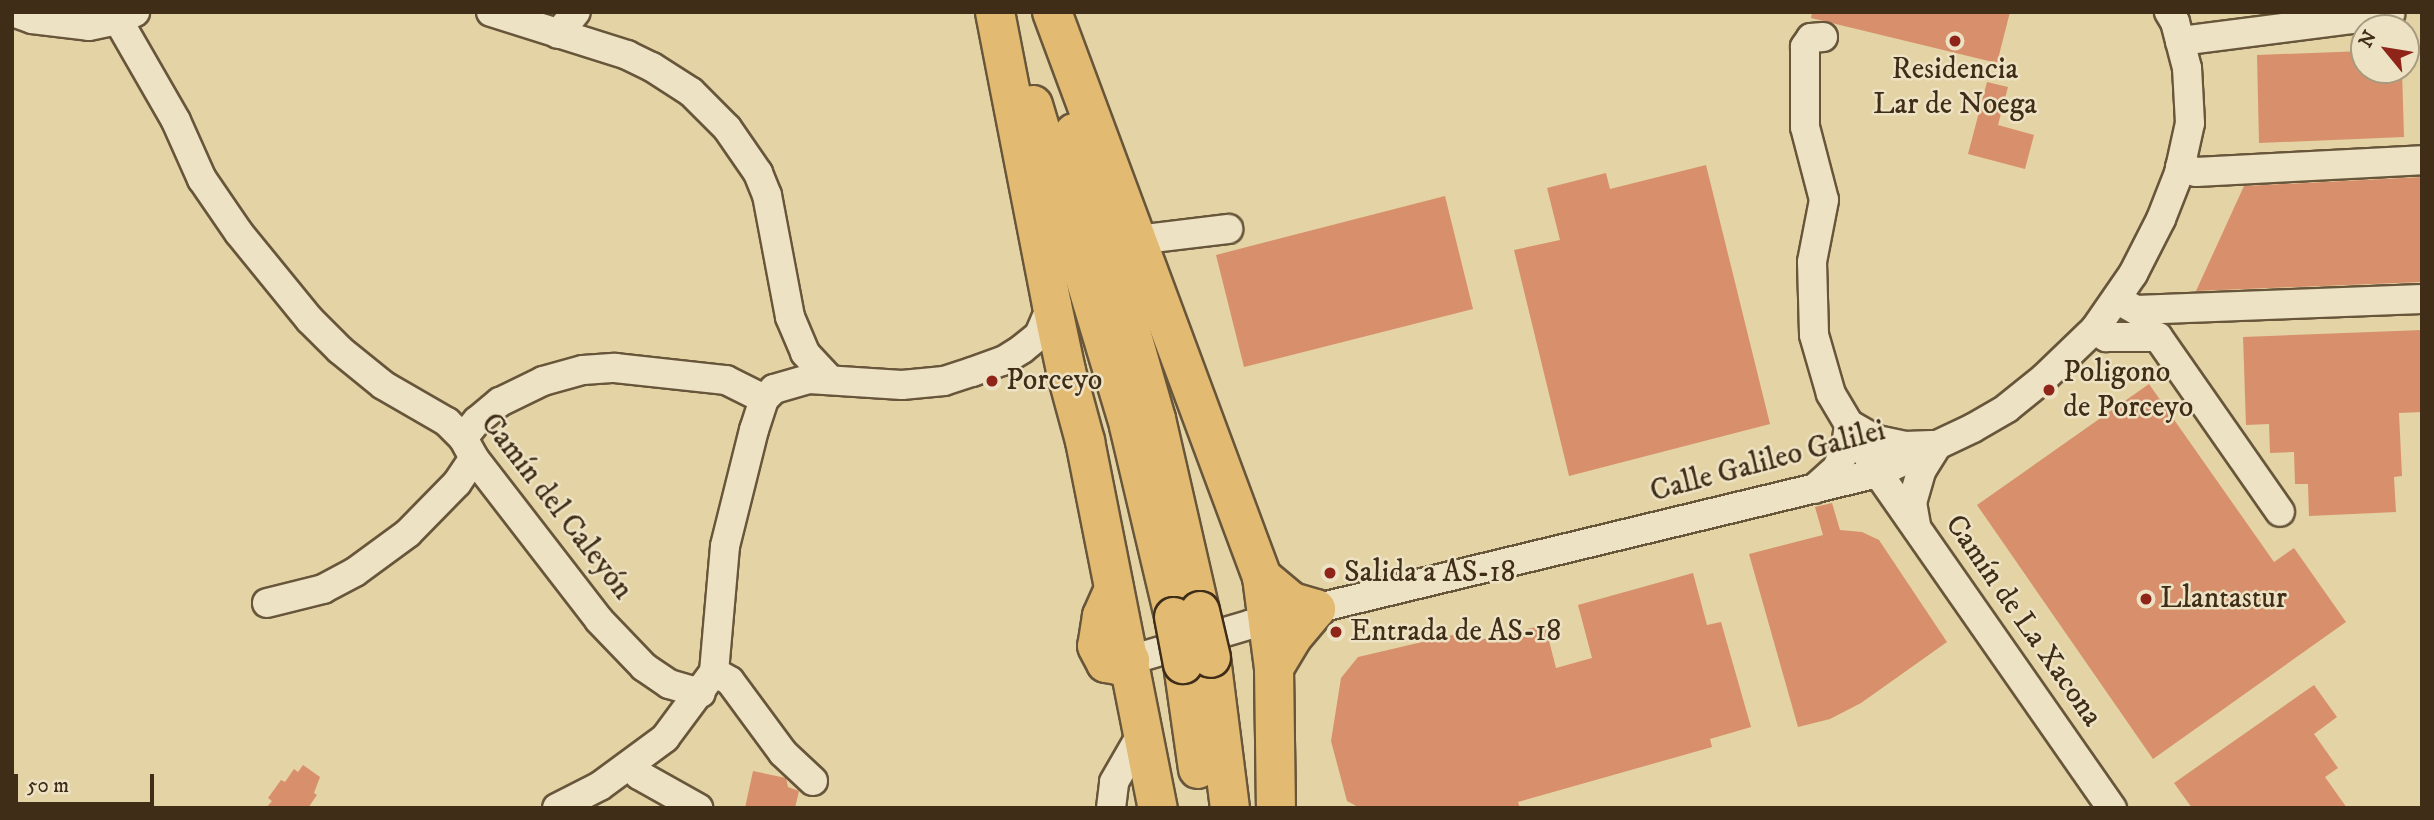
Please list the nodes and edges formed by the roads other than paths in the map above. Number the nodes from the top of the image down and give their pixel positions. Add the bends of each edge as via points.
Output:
1 (491, 12) edge
2 (576, 12) edge
3 (995, 12) edge
4 (1005, 12) edge
5 (1040, 12) edge
6 (1052, 12) edge
7 (2169, 12) edge
8 (127, 16) edge
9 (19, 17) edge
10 (2350, 19) edge
11 (558, 34) junction
12 (1823, 37) dead end
13 (2180, 41) junction
14 (2422, 160) edge
15 (2180, 167) junction
16 (1228, 229) dead end
17 (1137, 240) junction
18 (2422, 299) edge
19 (2118, 300) junction
20 (2095, 330) junction
21 (1059, 346) junction
22 (1003, 361) junction
23 (829, 379) junction
24 (764, 399) junction
25 (1849, 424) junction
26 (1937, 445) junction
27 (469, 448) junction
28 (1878, 473) junction
29 (1814, 489) junction
30 (2280, 512) dead end
31 (1916, 525) junction
32 (1262, 577) junction
33 (267, 603) dead end
34 (1316, 609) junction
35 (1187, 614) junction
36 (1261, 622) junction
37 (1130, 660) junction
38 (1197, 661) junction
39 (1274, 668) junction
40 (708, 682) junction
41 (1147, 747) junction
42 (630, 766) junction
43 (813, 781) dead end
44 (557, 808) edge
45 (698, 808) edge
46 (1111, 808) edge
47 (1119, 808) edge
48 (1158, 808) edge
49 (1204, 808) edge
50 (1230, 808) edge
51 (1276, 808) edge
52 (2112, 808) edge

1 - 11 street
2 - 11 street
3 - 21 highway
4 - 35 highway
5 - 35 highway via 1156,419
6 - 17 highway
7 - 13 street, Calle Galileo Galilei
8 - 9 street via 89,26
8 - 27 street, Camín del Caleyón via 202,179 239,233 310,320 383,385 447,422
10 - 13 street
11 - 23 street via 652,67 691,92 727,128 758,173 767,195 790,317 805,353
12 - 25 street, Camín de La Xacona via 1811,38 1805,47 1805,127 1824,200 1812,262 1814,335 1831,394
13 - 15 street, Calle Galileo Galilei via 2187,68 2190,123
14 - 15 street via 2196,172
15 - 19 street, Calle Galileo Galilei via 2161,219
16 - 17 street
17 - 32 highway
18 - 19 street via 2136,310
19 - 20 street, Calle Galileo Galilei
20 - 26 street, Calle Galileo Galilei via 2007,408
20 - 30 street via 2106,338 2158,337
21 - 22 street
21 - 22 street via 1052,363
21 - 37 highway via 1083,400 1085,441 1115,587 1102,616 1097,646 1106,663
22 - 23 street via 944,381 902,385
23 - 24 street via 791,382
24 - 27 street via 726,380 615,368 583,370 543,381 500,402 477,421
24 - 40 street via 725,546
25 - 26 street via 1877,440 1905,446
25 - 28 street, Camín de La Xacona
25 - 29 street via 1837,468
26 - 28 street, Calle Galileo Galilei
26 - 31 street via 1912,503
27 - 33 street via 457,483 408,533 323,589
27 - 40 street, Camín del Caleyón via 600,620 644,667 669,684
28 - 29 street, Calle Galileo Galilei
28 - 31 street, Camín de La Xacona
29 - 31 street via 1856,491
29 - 34 street, Calle Galileo Galilei
31 - 52 street, Camín de La Xacona
32 - 34 highway via 1293,602
32 - 36 highway
34 - 36 street, Calle Galileo Galilei
34 - 39 highway
35 - 38 highway, bridge
36 - 37 street, Calle Galileo Galilei
36 - 39 highway
37 - 41 highway
38 - 49 highway
38 - 50 highway
39 - 51 highway
40 - 42 street via 665,738
40 - 43 street via 730,681 783,753
41 - 46 street via 1114,782
41 - 47 street
41 - 48 highway
42 - 44 street
42 - 45 street

